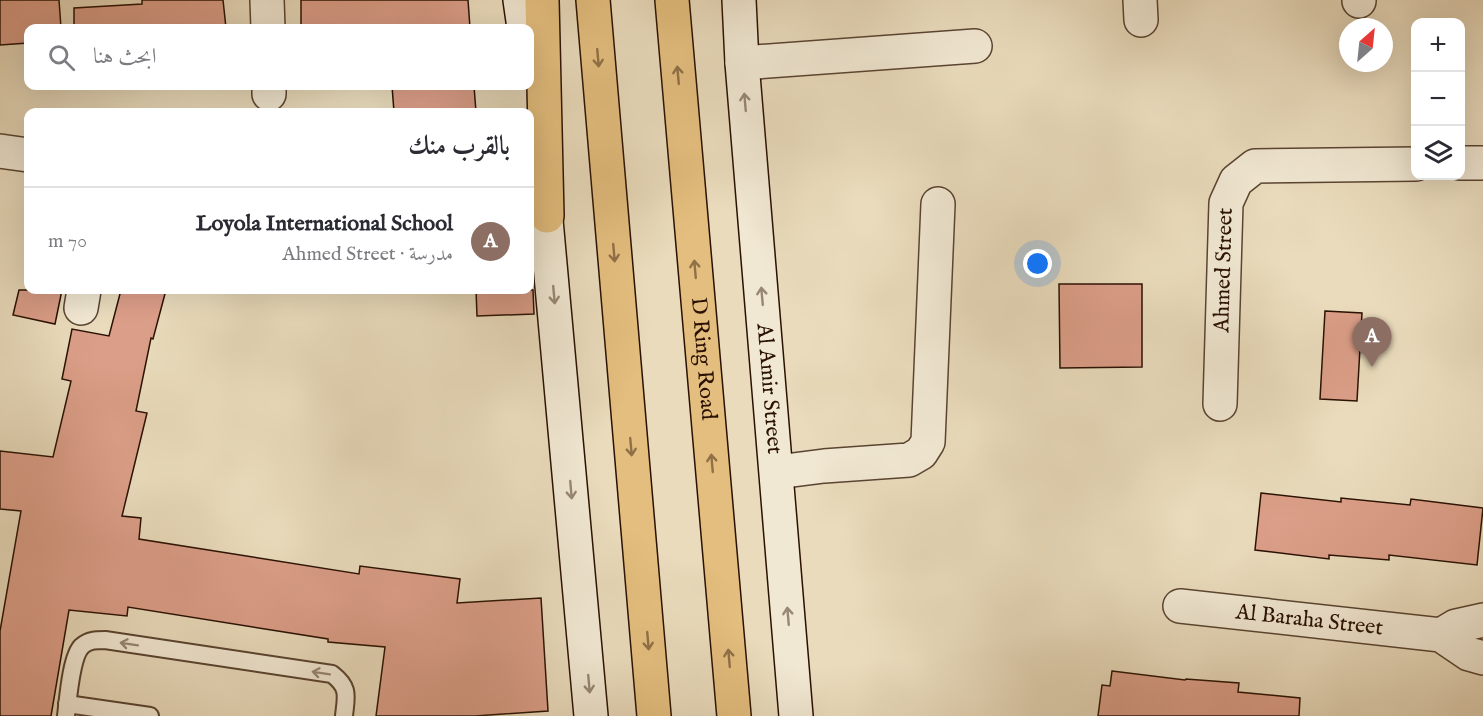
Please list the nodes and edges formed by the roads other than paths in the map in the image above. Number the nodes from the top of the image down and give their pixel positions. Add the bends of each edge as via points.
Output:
1 (267, 0) edge
2 (520, 0) edge
3 (542, 0) edge
4 (592, 0) edge
5 (672, 0) edge
6 (739, 0) edge
7 (268, 24) edge
8 (523, 24) edge
9 (975, 46) dead end
10 (742, 63) junction
11 (532, 90) edge
12 (534, 108) edge
13 (534, 108) edge
14 (0, 152) edge
15 (24, 155) edge
16 (1465, 163) edge
17 (1483, 163) edge
18 (1411, 164) edge
19 (938, 204) dead end
20 (547, 216) junction
21 (1220, 404) dead end
22 (777, 472) junction
23 (1180, 606) dead end
24 (1483, 620) edge
25 (1441, 634) junction
26 (1483, 658) edge
27 (66, 710) edge
28 (150, 716) edge
29 (344, 716) edge
30 (591, 716) edge
31 (654, 716) edge
32 (734, 716) edge
33 (796, 716) edge

1 - 7 street
2 - 8 street
3 - 20 highway
4 -> 31 highway
32 -> 5 highway, D Ring Road
6 - 10 street, Al Amir Street
9 - 10 street
22 -> 10 street, Al Amir Street
11 - 12 street
13 - 20 street
14 - 15 street
16 - 17 street
18 - 21 street, Ahmed Street via 1255,166 1236,181 1226,203
19 - 22 street via 928,442 921,453 909,460
20 -> 30 street
33 -> 22 street, Al Amir Street
23 - 25 street, Al Baraha Street
24 - 25 street, Al Baraha Street
25 - 26 street, Al Baraha Street via 1469,654
27 - 28 lane
29 -> 27 lane via 347,694 343,682 332,674 105,640 92,640 80,647

